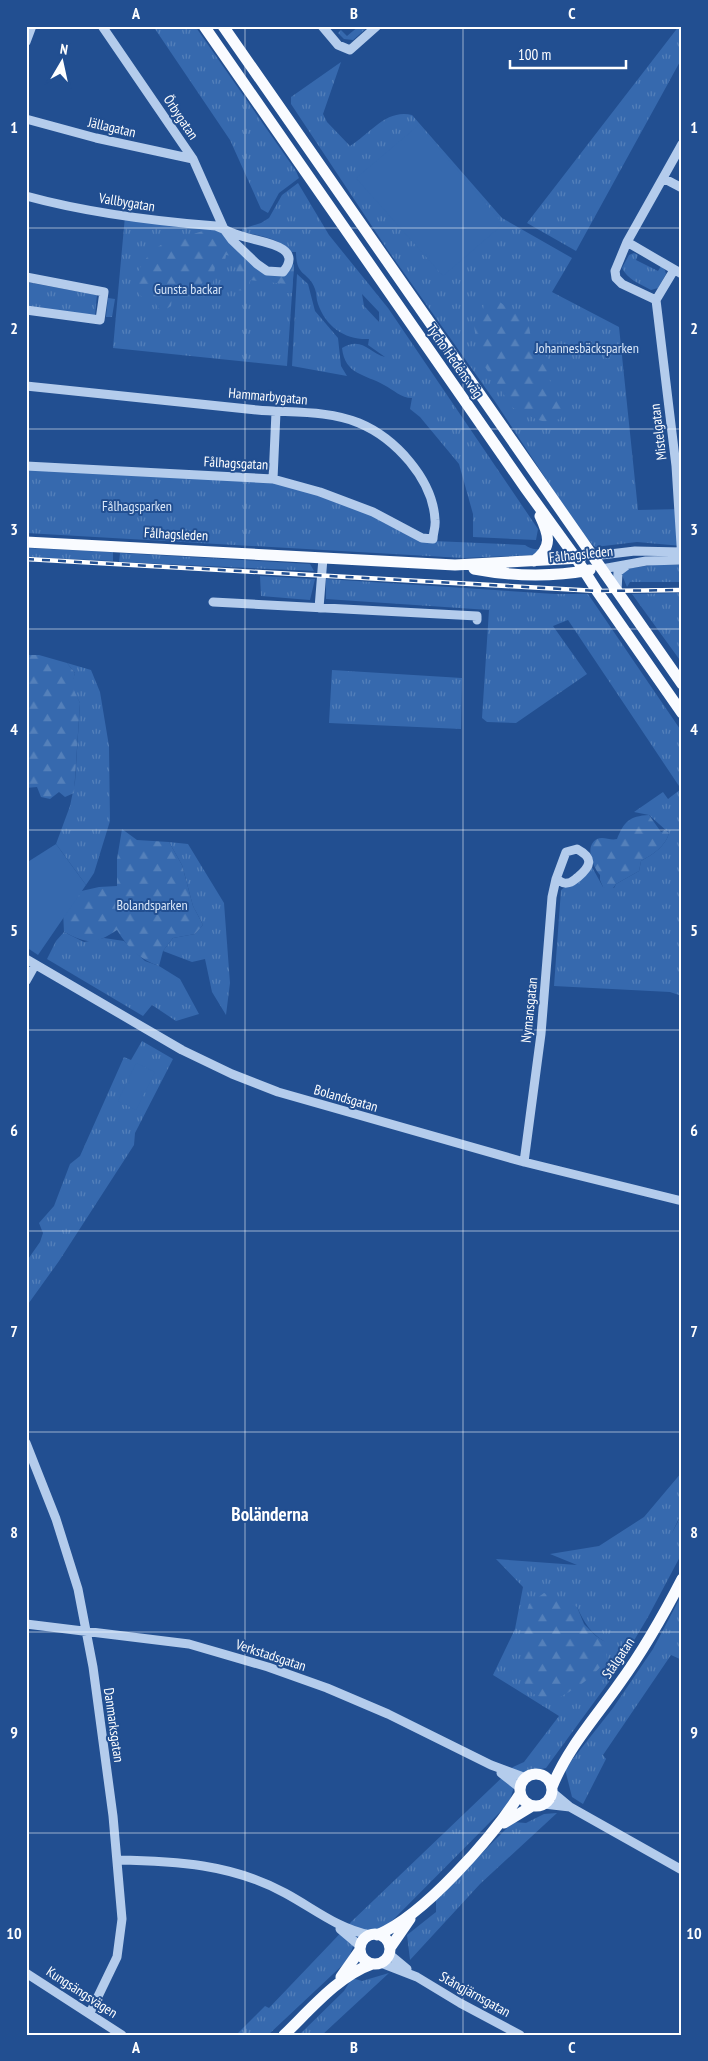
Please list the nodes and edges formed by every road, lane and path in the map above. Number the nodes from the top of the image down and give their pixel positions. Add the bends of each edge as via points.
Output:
1 (32, 26) edge
2 (102, 26) edge
3 (204, 26) edge
4 (223, 26) edge
5 (322, 26) edge
6 (377, 26) edge
7 (26, 42) edge
8 (26, 119) edge
9 (682, 144) edge
10 (193, 159) junction
11 (663, 178) junction
12 (682, 188) edge
13 (26, 196) edge
14 (224, 230) junction
15 (628, 242) junction
16 (678, 272) edge
17 (26, 277) edge
18 (656, 300) junction
19 (26, 310) edge
20 (26, 386) edge
21 (276, 412) junction
22 (26, 466) edge
23 (679, 466) edge
24 (273, 479) junction
25 (533, 498) junction
26 (433, 539) joint
27 (26, 542) edge
28 (681, 554) edge
29 (593, 556) junction
30 (323, 558) junction
31 (576, 558) junction
32 (534, 561) junction
33 (631, 564) junction
34 (455, 565) junction
35 (602, 568) junction
36 (584, 571) junction
37 (617, 591) junction
38 (212, 602) dead end
39 (320, 608) junction
40 (477, 620) dead end
41 (682, 684) edge
42 (682, 713) edge
43 (556, 879) junction
44 (26, 959) edge
45 (35, 965) junction
46 (26, 981) edge
47 (524, 1162) junction
48 (682, 1201) edge
49 (26, 1443) edge
50 (682, 1579) edge
51 (26, 1624) edge
52 (87, 1632) junction
53 (571, 1749) junction
54 (541, 1775) junction
55 (522, 1786) junction
56 (552, 1790) junction
57 (544, 1804) junction
58 (532, 1806) junction
59 (570, 1807) junction
60 (495, 1830) junction
61 (117, 1860) junction
62 (682, 1870) edge
63 (424, 1903) junction
64 (324, 1917) junction
65 (373, 1935) junction
66 (360, 1948) junction
67 (389, 1951) junction
68 (377, 1964) junction
69 (26, 1972) edge
70 (417, 1977) junction
71 (328, 1993) junction
72 (90, 2013) junction
73 (122, 2035) edge
74 (285, 2035) edge
75 (520, 2035) edge

1 - 7 street
2 - 10 street, Örbygatan
3 - 25 main road, Tycho Hedéns väg
4 - 29 main road, Tycho Hedéns väg
5 - 6 street via 338,45 350,50
8 - 10 street, Jällagatan
9 - 11 street
10 - 14 street, Örbygatan
11 - 12 street
11 - 15 street
13 - 14 street, Vallbygatan via 63,206 163,222 216,226
14 - 14 street, Vallbygatan via 281,247 289,257 283,272 267,272
15 - 16 street
15 - 18 street via 616,265 616,278
16 - 18 street
17 - 19 street via 104,292 100,320
18 - 23 street, Mistelgatan
20 - 21 street, Hammarbygatan
21 - 24 street
21 - 26 street, Hammarbygatan via 336,416 377,432 407,457 428,491 435,520
22 - 24 street, Fålhagsgatan
23 - 28 street, Mistelgatan
24 - 26 street, Fålhagsgatan via 374,512 422,538
25 - 31 main road, Tycho Hedéns väg
25 - 32 main road via 548,534 544,553
27 - 30 main road, Fålhagsleden
28 - 29 street, Fålhagsleden via 635,551
28 - 33 street, Fålhagsleden
29 - 31 main road, Fålhagsleden
29 - 35 main road, Tycho Hedéns väg
30 - 34 main road, Fålhagsleden
30 - 39 street
31 - 32 main road, Fålhagsleden
31 - 36 main road, Tycho Hedéns väg
32 - 34 main road, Fålhagsleden
33 - 35 street, Fålhagsleden
33 - 37 street via 618,572
34 - 36 main road, Fålhagsleden via 521,575
35 - 36 main road, Fålhagsleden
35 - 37 main road, Tycho Hedéns väg
36 - 42 main road, Tycho Hedéns väg
37 - 41 main road, Tycho Hedéns väg
38 - 39 street
39 - 40 street via 477,616
43 - 43 street, Nymansgatan via 566,852 577,849 585,854 588,867 570,883 564,884
43 - 47 street, Nymansgatan via 541,1034
44 - 45 street, Bolandsgatan
45 - 46 street
45 - 47 street, Bolandsgatan via 182,1050 232,1074 315,1104
47 - 48 street, Bolandsgatan
49 - 52 street, Danmarksgatan via 73,1571
50 - 53 main road, Stålgatan via 620,1683
51 - 52 street, Verkstadsgatan
52 - 55 street, Verkstadsgatan via 189,1644 328,1688 491,1765
52 - 61 street, Danmarksgatan
53 - 54 main road, Stålgatan
53 - 56 main road, Stålgatan via 558,1771
54 - 55 main road via 531,1775
54 - 56 main road via 547,1778
55 - 58 main road via 522,1799
55 - 60 main road
56 - 57 main road via 551,1797
56 - 59 street
57 - 58 main road
57 - 59 street
58 - 60 main road
59 - 62 street
60 - 63 main road
61 - 64 street via 177,1861 236,1873 283,1892
61 - 72 street, Danmarksgatan via 122,1919 117,1957
63 - 65 main road via 392,1928
63 - 67 main road
64 - 65 street via 350,1930
64 - 66 street
65 - 66 main road via 364,1940
65 - 67 main road via 386,1940
66 - 68 main road via 364,1959
66 - 71 main road
67 - 68 main road
67 - 70 street, Stångjärnsgatan
68 - 70 street, Stångjärnsgatan
68 - 71 main road via 355,1972
69 - 72 street, Kungsängsvägen
70 - 75 street, Stångjärnsgatan
71 - 74 main road
72 - 73 street, Kungsängsvägen

